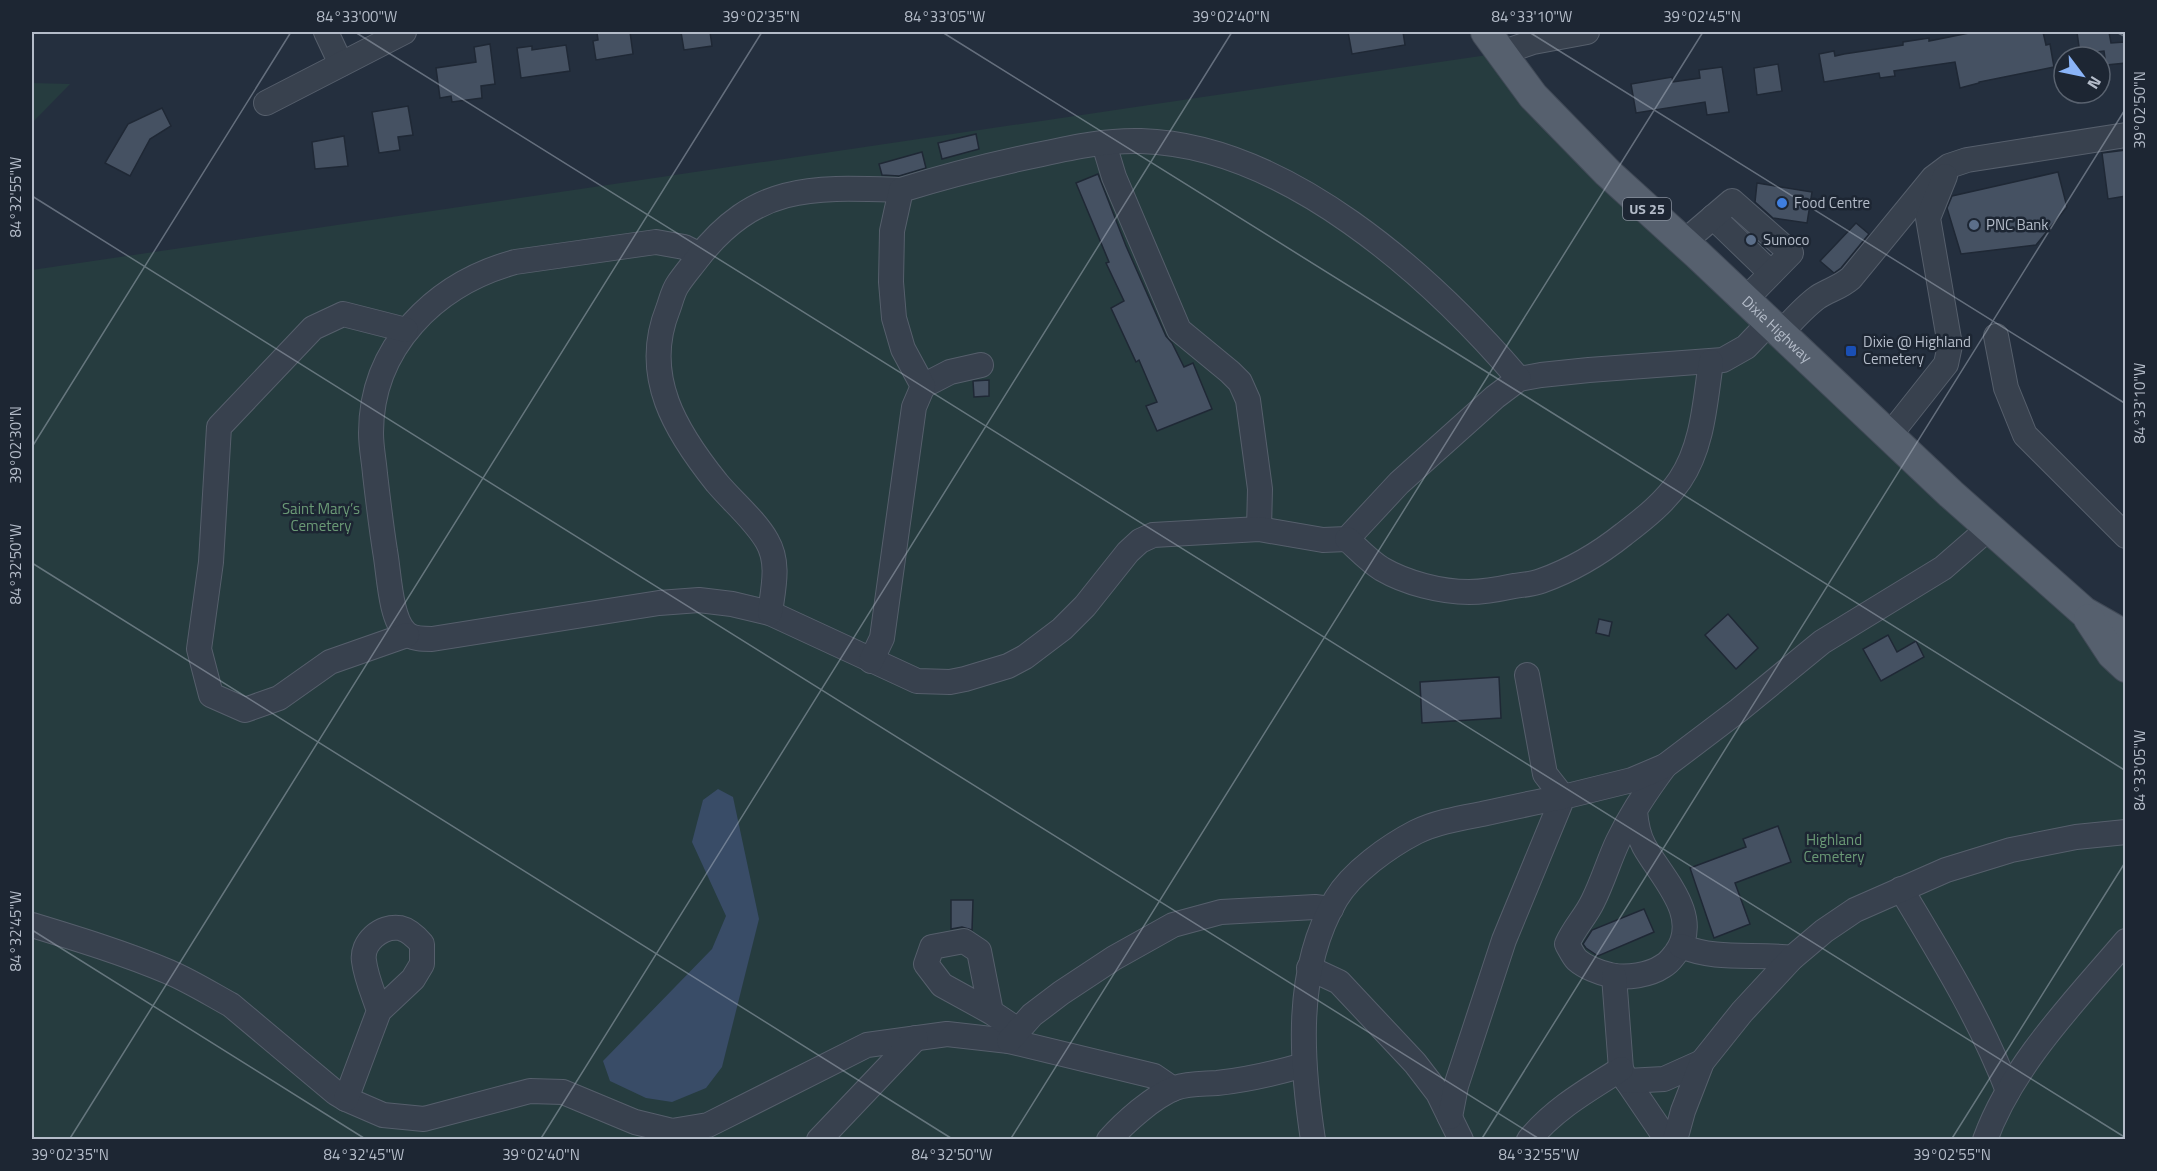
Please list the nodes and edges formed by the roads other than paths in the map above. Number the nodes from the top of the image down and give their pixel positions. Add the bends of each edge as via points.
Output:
1 (326, 32) edge
2 (404, 32) edge
3 (1587, 32) edge
4 (1494, 42) edge
5 (341, 64) junction
6 (266, 103) dead end
7 (2126, 135) edge
8 (1104, 144) junction
9 (1949, 166) junction
10 (901, 190) junction
11 (1684, 242) junction
12 (700, 255) junction
13 (1745, 300) junction
14 (1775, 329) junction
15 (406, 330) junction
16 (1995, 336) dead end
17 (1711, 362) junction
18 (981, 365) dead end
19 (1519, 379) junction
20 (923, 386) junction
21 (1889, 436) junction
22 (1989, 528) junction
23 (1259, 529) junction
24 (2126, 536) edge
25 (1347, 539) junction
26 (2084, 612) junction
27 (770, 613) junction
28 (407, 635) junction
29 (2126, 636) edge
30 (871, 661) junction
31 (2126, 666) edge
32 (1527, 675) dead end
33 (1665, 766) junction
34 (1563, 797) junction
35 (1635, 811) junction
36 (2126, 832) edge
37 (1901, 889) junction
38 (1331, 909) junction
39 (32, 925) edge
40 (2126, 941) edge
41 (1681, 946) junction
42 (1792, 958) junction
43 (1309, 968) junction
44 (1614, 976) junction
45 (380, 1011) dead end
46 (991, 1012) dead end
47 (1014, 1035) junction
48 (916, 1038) junction
49 (1702, 1062) junction
50 (1304, 1065) junction
51 (1624, 1075) junction
52 (1173, 1089) junction
53 (2008, 1091) junction
54 (346, 1099) junction
55 (1450, 1117) junction
56 (819, 1140) edge
57 (1109, 1140) edge
58 (1313, 1140) edge
59 (1461, 1140) edge
60 (1529, 1140) edge
61 (1667, 1140) edge
62 (1675, 1140) edge
63 (1985, 1140) edge

1 - 5 street
2 - 5 street
3 - 4 street via 1533,42
4 - 11 main road, Dixie Highway / US 25 via 1533,96 1564,130
5 - 6 street
7 - 9 street via 1967,159
8 - 10 street via 969,169
8 - 19 street via 1141,141 1196,148 1270,174 1315,199 1383,246 1432,288
8 - 23 street via 1179,330 1240,382 1248,400 1260,489
9 - 14 street via 1933,178 1851,278
9 - 21 street via 1928,218 1950,345 1946,364
10 - 12 street via 818,188 791,192 728,225
10 - 20 street via 891,231 894,318 903,350
11 - 13 main road, Dixie Highway / US 25
11 - 13 street via 1732,201 1791,253
12 - 15 street via 684,247 656,242 495,267 452,289 425,309
12 - 27 street via 677,285 665,316 659,339 660,384 681,434 768,542 775,572
13 - 14 main road, Dixie Highway / US 25
14 - 17 street via 1722,360
14 - 21 main road, Dixie Highway / US 25
15 - 28 street via 381,379 371,435 396,620
15 - 28 street via 343,314 313,328 219,426 211,562 199,649 211,695 245,710 279,698 330,662
16 - 24 street via 2006,388 2025,435
17 - 19 street
17 - 25 street via 1699,439 1680,480 1644,519 1584,562 1560,574 1488,591 1429,586 1380,567
18 - 20 street via 950,372
19 - 25 street via 1399,483
20 - 30 street via 914,407 882,638
21 - 22 main road, Dixie Highway / US 25
22 - 26 main road, Dixie Highway / US 25
22 - 33 street via 1943,568 1822,642
23 - 25 street via 1323,540
23 - 30 street via 1154,535 1140,541 1062,629 1008,666 958,680 917,681
26 - 29 main road, Dixie Highway / US 25
26 - 31 main road, Dixie Highway / US 25 via 2112,654
27 - 28 street via 699,600 432,639
27 - 30 street
32 - 34 street via 1545,774
33 - 34 street via 1632,780
33 - 35 street
34 - 38 street via 1455,819 1418,831 1385,851 1354,878
34 - 55 street via 1504,939 1456,1086
35 - 41 street via 1643,845 1684,915
35 - 44 street via 1584,918 1567,944 1577,960
36 - 37 street via 2011,850
37 - 42 street via 1855,910
37 - 53 street via 1976,1020
38 - 43 street
38 - 47 street via 1221,912 1173,925 1070,987 1032,1015
39 - 54 street via 171,973 231,1005
40 - 53 street
41 - 42 street via 1720,957
41 - 44 street via 1656,971
42 - 49 street
43 - 50 street
43 - 55 street via 1347,990 1415,1064 1438,1093
44 - 51 street
45 - 54 street
46 - 47 street
47 - 48 street via 947,1034
47 - 52 street via 1154,1076
48 - 54 street via 867,1045 708,1125 672,1131 635,1122 563,1092 530,1090 424,1119 383,1115
48 - 56 street
49 - 51 street via 1664,1079
49 - 62 street
50 - 52 street via 1272,1074
50 - 58 street
51 - 60 street via 1562,1106
51 - 61 street
52 - 57 street via 1141,1110
53 - 63 street
55 - 59 street

